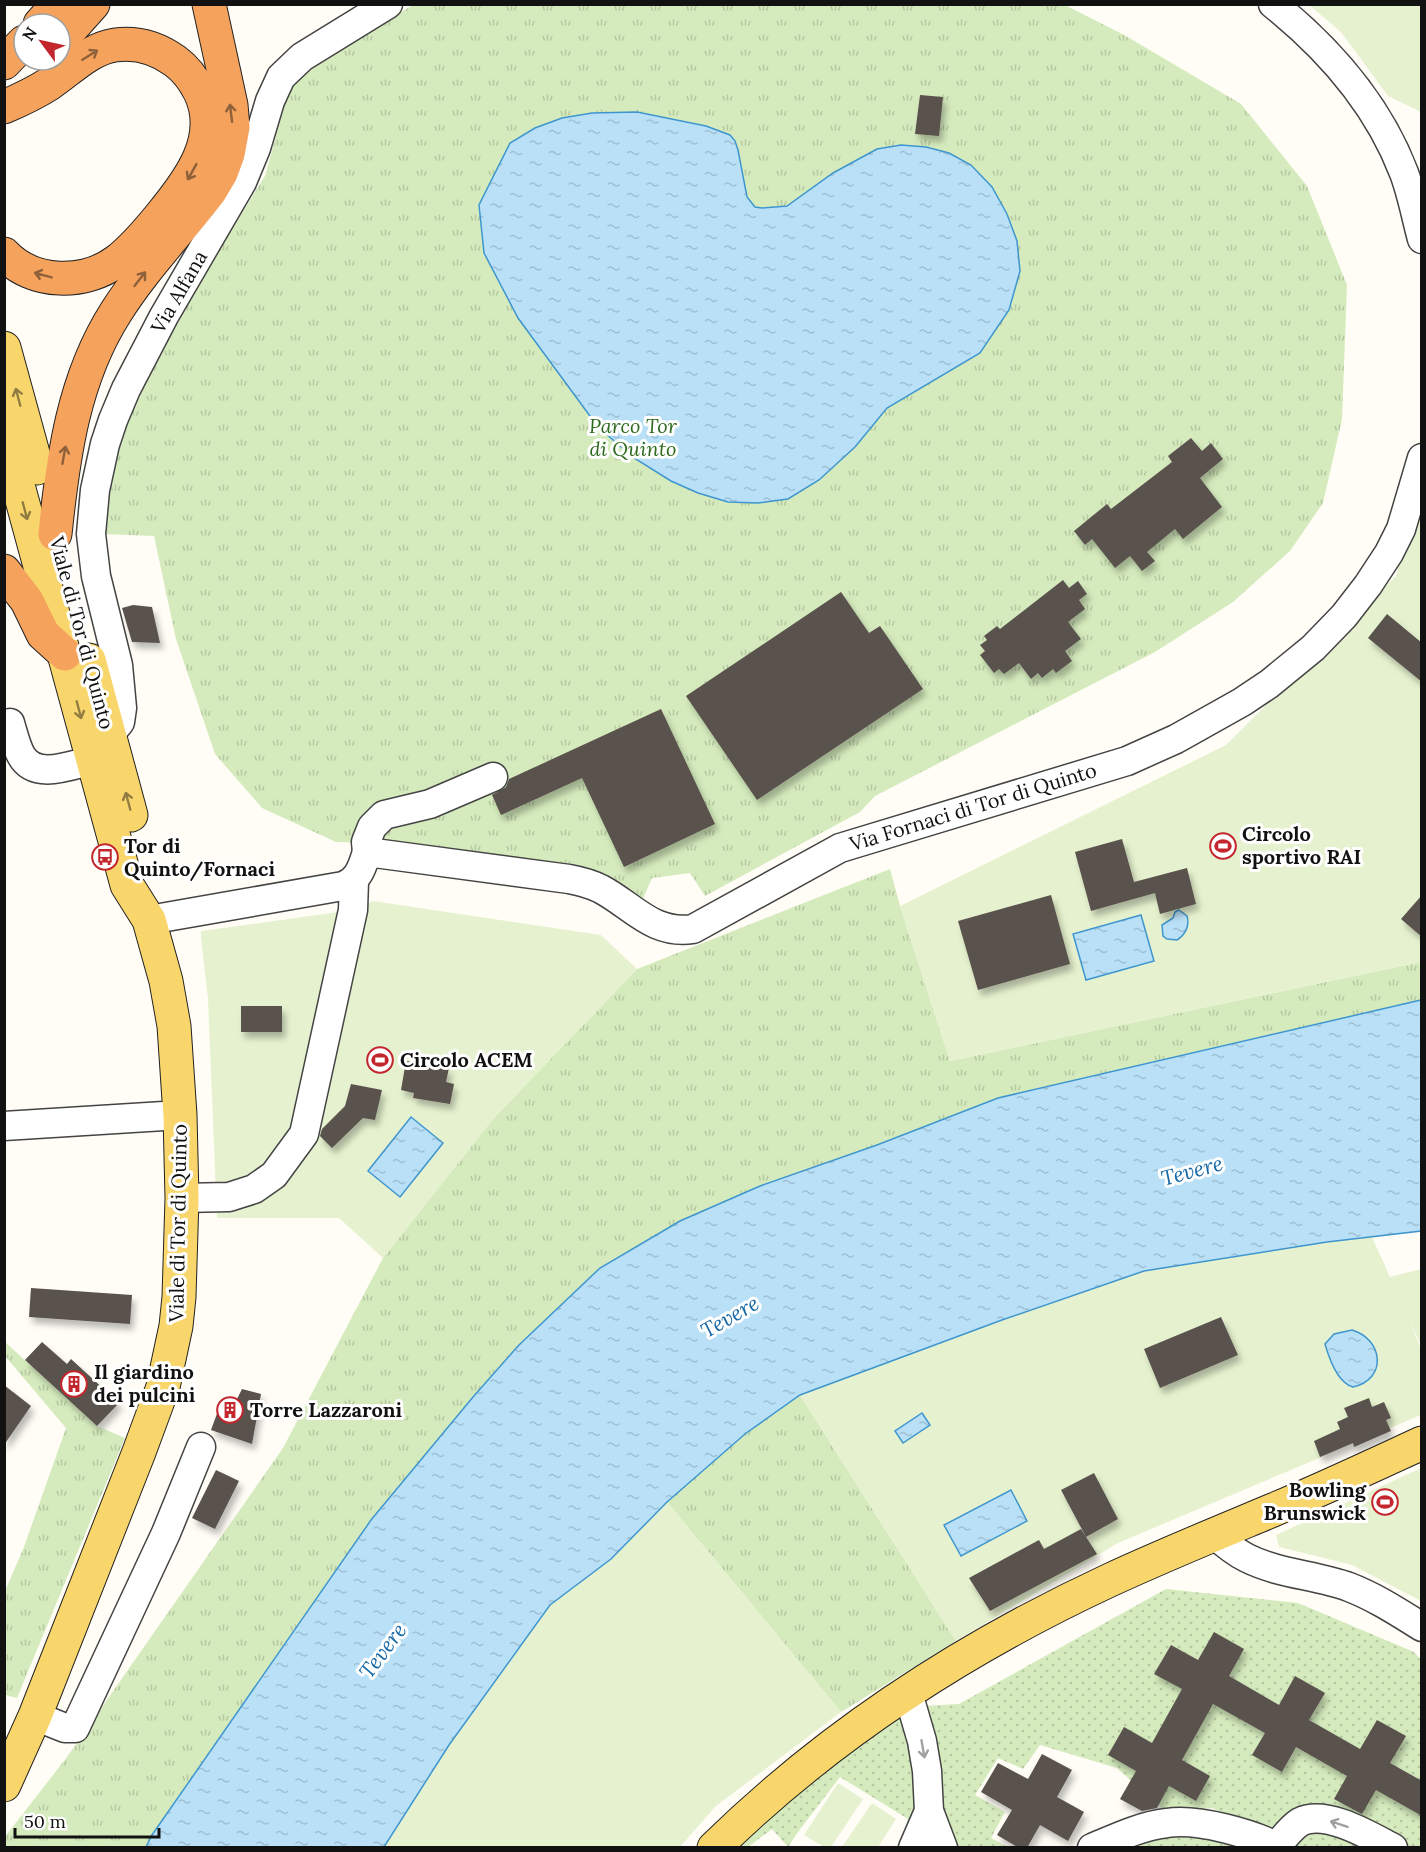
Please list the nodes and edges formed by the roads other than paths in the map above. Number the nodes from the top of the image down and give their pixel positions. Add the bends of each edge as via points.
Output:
1 (93, 4) edge
2 (209, 4) edge
3 (388, 4) edge
4 (1273, 4) edge
5 (72, 28) edge
6 (32, 72) edge
7 (4, 102) edge
8 (4, 107) edge
9 (1422, 239) edge
10 (4, 255) edge
11 (4, 348) edge
12 (4, 434) edge
13 (1422, 458) edge
14 (55, 534) junction
15 (4, 571) edge
16 (112, 641) junction
17 (64, 654) junction
18 (92, 670) junction
19 (10, 723) dead end
20 (101, 747) junction
21 (493, 777) dead end
22 (367, 852) junction
23 (354, 881) junction
24 (149, 920) junction
25 (180, 1115) junction
26 (4, 1126) edge
27 (182, 1198) junction
28 (1422, 1443) edge
29 (201, 1447) dead end
30 (1214, 1534) junction
31 (1422, 1627) edge
32 (908, 1693) junction
33 (36, 1716) junction
34 (4, 1785) edge
35 (929, 1810) junction
36 (1279, 1847) edge
37 (714, 1848) edge
38 (914, 1848) edge
39 (943, 1848) edge
40 (1092, 1848) edge
41 (1393, 1848) edge

1 - 5 highway
14 -> 2 highway via 66,441 98,345 127,296 211,190 228,154 232,117
3 - 16 street, Via Alfana via 302,57 281,77 242,182 126,389 105,444 92,520 93,561
4 - 9 street via 1320,45 1381,125 1405,175
6 - 7 highway
8 -> 10 highway via 46,86 91,53 116,45 138,45 165,54 184,68 202,95 207,128 202,152 188,179 157,220 116,262 93,273 59,279 35,274
14 -> 11 main road, Viale di Tor di Quinto
12 -> 17 main road, Viale di Tor di Quinto
13 - 22 street, Via Fornaci di Tor di Quinto via 1401,528 1368,585 1312,648 1242,702 1126,761 840,848 693,929 658,927 601,889 569,879
14 - 18 main road, Viale di Tor di Quinto
15 - 17 highway via 27,601 44,634
16 - 18 street via 104,661
16 - 20 street, Via Alfana via 122,710 120,722
17 -> 20 main road, Viale di Tor di Quinto
18 - 20 main road, Viale di Tor di Quinto
19 - 20 street via 21,756 39,768 50,770
20 - 24 main road, Viale di Tor di Quinto via 149,882
21 - 22 street via 430,804 384,815 372,827
22 - 23 street
23 - 24 street
23 - 27 street via 353,910 304,1134 274,1175 254,1189 229,1197
24 - 25 main road, Viale di Tor di Quinto via 171,1005
25 - 26 street
25 - 27 main road, Viale di Tor di Quinto
27 - 33 main road, Viale di Tor di Quinto via 179,1297 163,1387
28 - 30 main road
29 - 33 street via 166,1533 75,1728
30 - 31 street via 1246,1558 1349,1587
30 - 32 main road via 1076,1597 968,1654
32 -> 35 street via 922,1741
32 - 37 main road via 784,1785
33 - 34 main road, Viale di Tor di Quinto
35 - 38 street
35 - 39 street
36 - 40 street via 1225,1828 1168,1822
41 -> 36 street via 1351,1827 1318,1818 1296,1825

